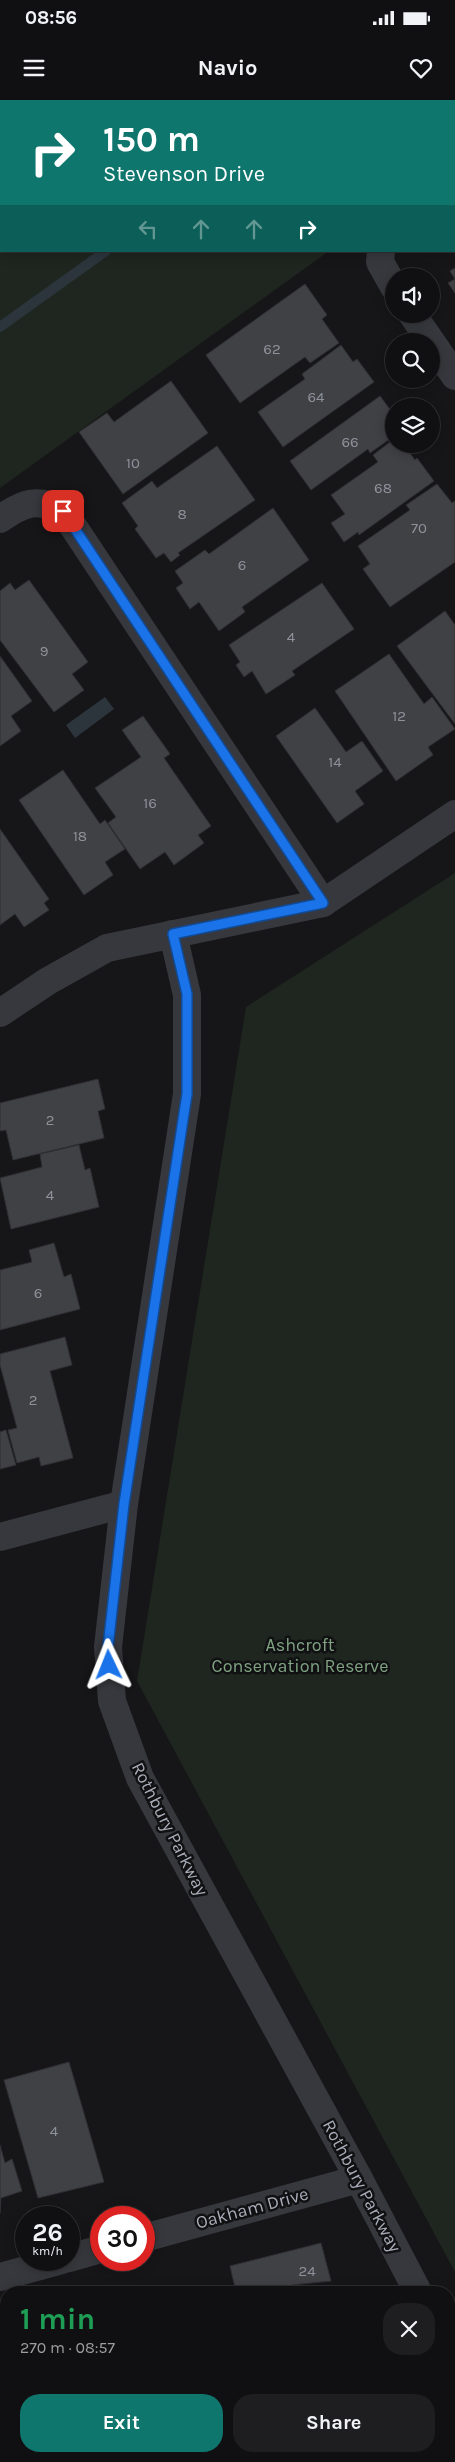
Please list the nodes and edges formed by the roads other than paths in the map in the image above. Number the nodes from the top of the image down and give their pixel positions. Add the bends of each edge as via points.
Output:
1 (380, 252) edge
2 (385, 271) edge
3 (418, 323) edge
4 (455, 376) edge
5 (0, 519) edge
6 (455, 814) edge
7 (323, 903) junction
8 (173, 934) junction
9 (0, 1013) edge
10 (124, 1504) junction
11 (0, 1537) edge
12 (359, 2179) junction
13 (155, 2235) edge
14 (22, 2271) edge
15 (0, 2277) edge
16 (415, 2286) edge

1 - 2 street via 380,262
3 - 4 street
5 - 7 street via 31,502 48,503 63,511
6 - 7 street
7 - 8 street
8 - 9 street via 107,948
8 - 10 street, Rothbury Parkway via 187,994 187,1094
10 - 11 street
10 - 12 street, Rothbury Parkway via 108,1647 112,1701 140,1778
12 - 13 street, Oakham Drive
12 - 16 street, Rothbury Parkway
14 - 15 street

